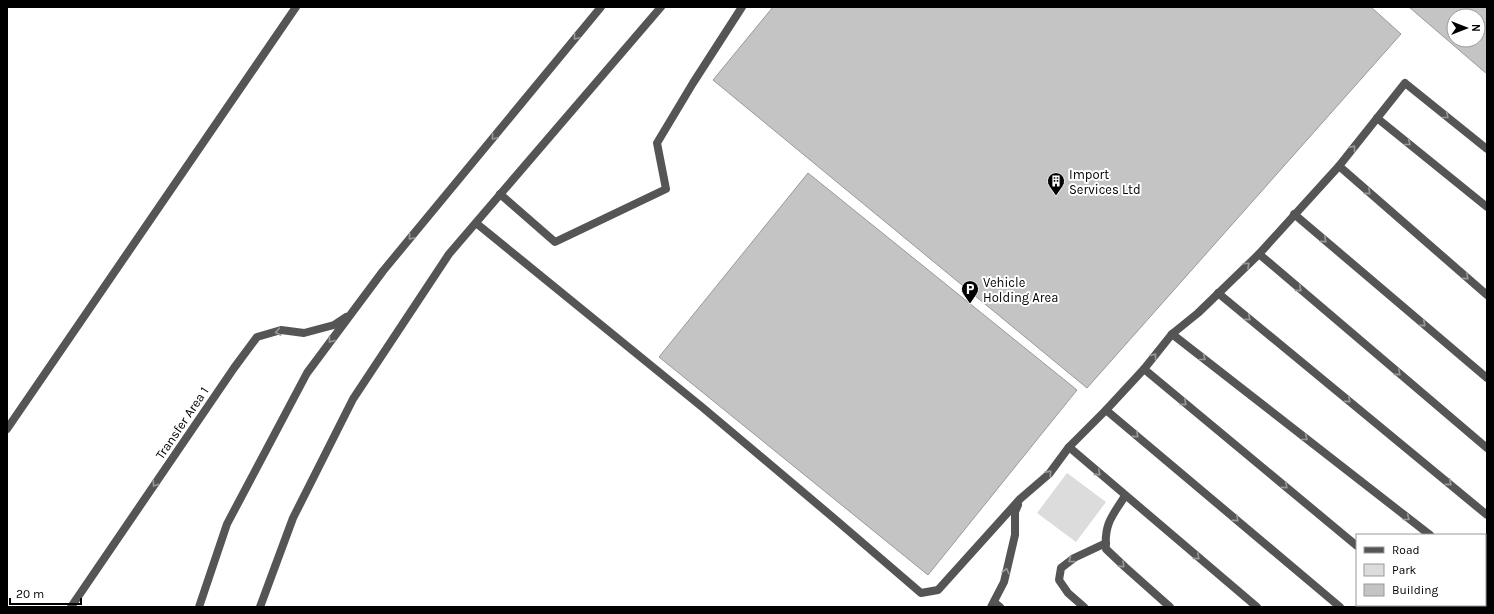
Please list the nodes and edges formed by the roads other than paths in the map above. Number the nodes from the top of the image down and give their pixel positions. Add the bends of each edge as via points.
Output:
1 (296, 7) edge
2 (601, 7) edge
3 (661, 7) edge
4 (742, 7) edge
5 (1377, 118) junction
6 (1487, 149) edge
7 (1338, 166) junction
8 (500, 194) junction
9 (1487, 208) edge
10 (1294, 214) junction
11 (476, 223) junction
12 (1258, 254) junction
13 (1218, 293) junction
14 (1487, 295) edge
15 (353, 312) junction
16 (1172, 334) junction
17 (1144, 369) junction
18 (1487, 378) edge
19 (1106, 410) junction
20 (7, 429) edge
21 (1069, 447) junction
22 (1487, 448) edge
23 (1125, 496) junction
24 (1020, 499) junction
25 (1487, 515) edge
26 (1429, 534) edge
27 (1106, 543) junction
28 (1356, 545) edge
29 (995, 605) edge
30 (71, 607) edge
31 (199, 607) edge
32 (260, 607) edge
33 (1084, 607) edge
34 (1170, 607) edge
35 (1257, 607) edge
36 (1340, 607) edge

1 - 20 street
2 -> 15 street via 383,271
3 - 8 street
4 - 8 street via 657,143 666,189 555,242
5 -> 6 street via 1405,83
7 -> 5 street
5 -> 9 street
7 - 10 street
7 -> 14 street
8 - 11 street
10 - 12 street
10 -> 18 street
11 - 24 street via 702,407 921,594 938,590
11 - 32 street via 449,254 353,399 293,518
13 -> 12 street
12 -> 22 street
13 - 16 street
13 -> 25 street
15 -> 30 street, Transfer Area 1 via 334,325 304,333 281,330 257,337
15 -> 31 street via 307,373 227,524
17 -> 16 street
16 -> 26 street
17 - 19 street
17 -> 28 street
19 - 21 street
19 -> 36 street
21 -> 23 street
24 -> 21 street via 1049,474
23 - 27 street via 1108,524
23 -> 35 street
29 -> 24 street via 1004,582 1015,535 1015,512
27 -> 33 street via 1074,558 1061,568 1059,580 1068,594
27 -> 34 street via 1106,549

